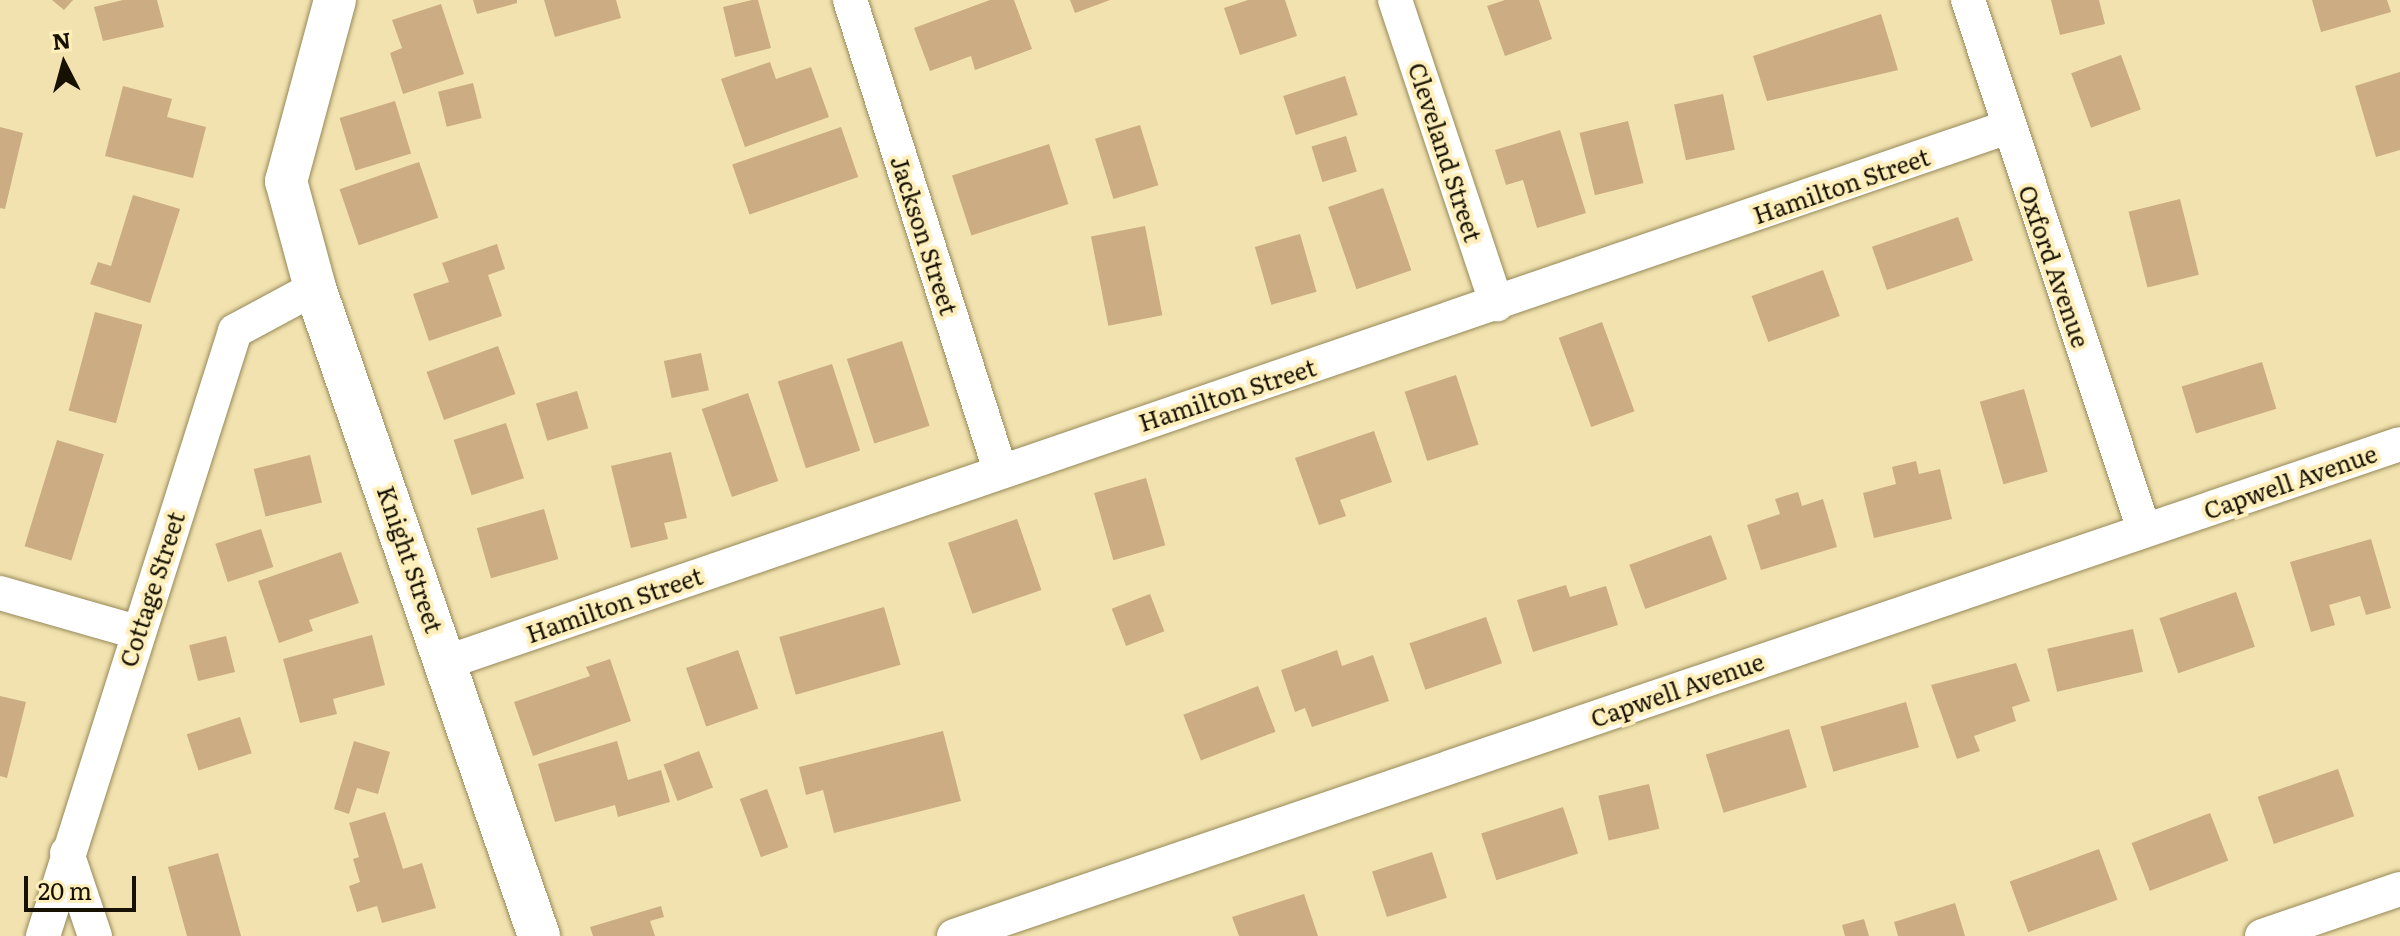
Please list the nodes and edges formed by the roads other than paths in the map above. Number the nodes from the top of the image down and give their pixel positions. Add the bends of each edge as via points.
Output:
1 (335, 0) edge
2 (850, 0) edge
3 (1395, 0) edge
4 (1968, 0) edge
5 (2008, 127) junction
6 (315, 288) junction
7 (1497, 304) junction
8 (2400, 444) edge
9 (1000, 469) junction
10 (2144, 530) junction
11 (0, 593) edge
12 (137, 632) junction
13 (447, 662) junction
14 (67, 853) junction
15 (2400, 889) edge
16 (43, 936) edge
17 (95, 936) edge
18 (539, 936) edge
19 (954, 936) edge
20 (2262, 936) edge

1 - 6 street, Knight Street via 286,181
2 - 9 street, Jackson Street
3 - 7 street, Cleveland Street
4 - 5 street, Oxford Avenue
5 - 7 street, Hamilton Street
5 - 10 street, Oxford Avenue
6 - 12 street, Cottage Street via 235,331
6 - 13 street, Knight Street
7 - 9 street, Hamilton Street
8 - 10 street, Capwell Avenue
9 - 13 street, Hamilton Street
10 - 19 street, Capwell Avenue
11 - 12 street
12 - 14 street, Cottage Street
13 - 18 street, Knight Street
14 - 16 street, Cottage Street
14 - 17 street
15 - 20 street

